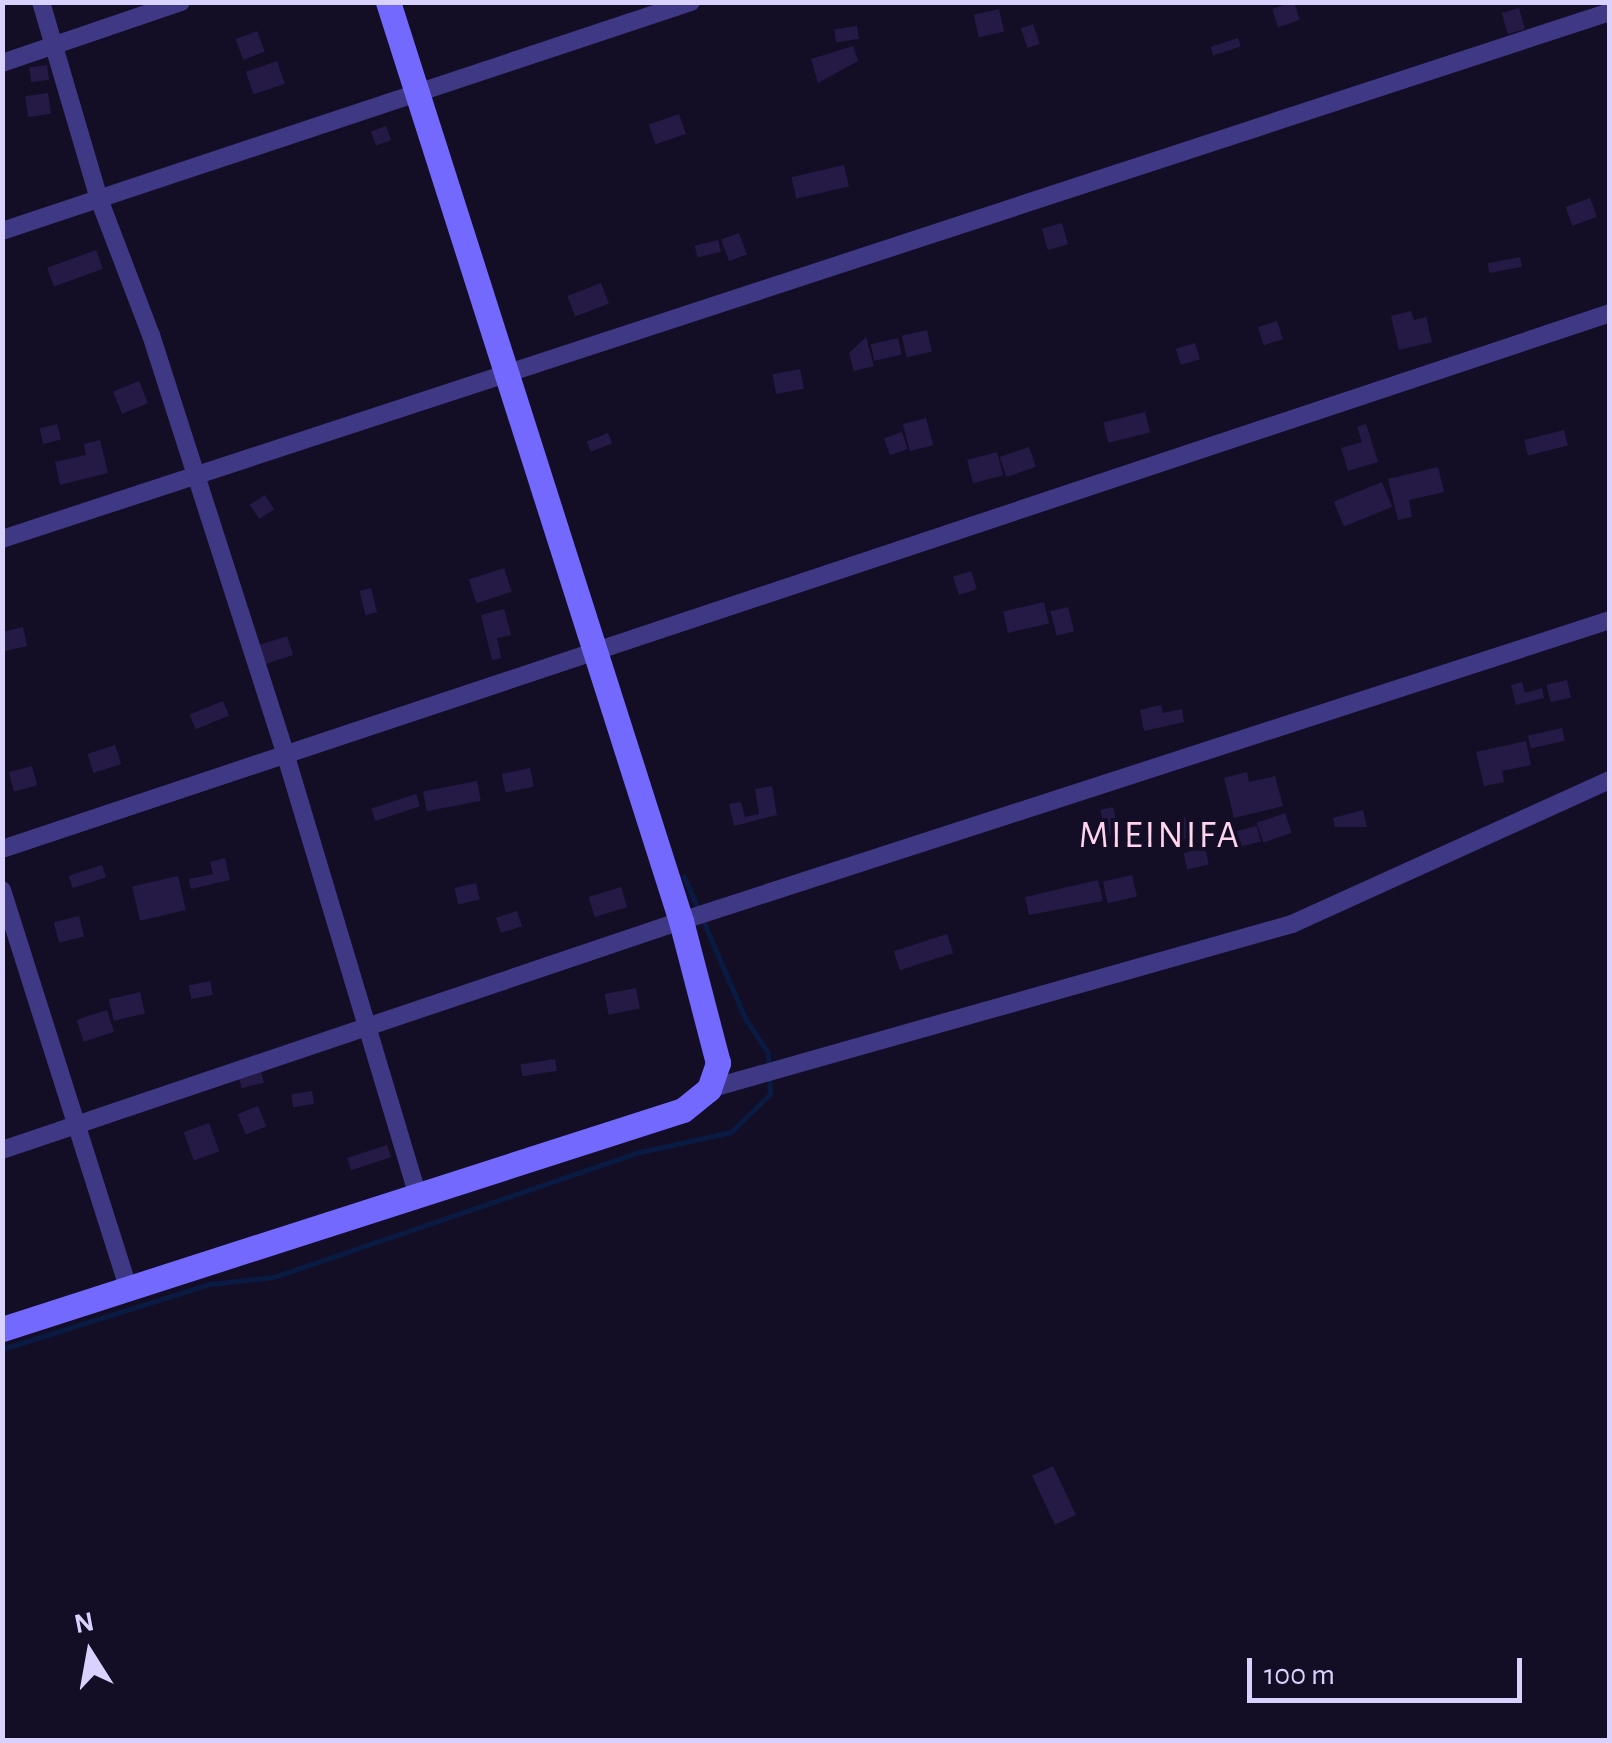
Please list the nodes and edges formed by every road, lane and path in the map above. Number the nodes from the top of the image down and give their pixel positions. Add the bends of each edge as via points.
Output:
1 (41, 2) edge
2 (181, 2) edge
3 (388, 2) edge
4 (691, 2) edge
5 (1610, 12) edge
6 (55, 45) junction
7 (2, 62) edge
8 (416, 92) junction
9 (100, 198) junction
10 (2, 231) edge
11 (1610, 313) edge
12 (505, 370) junction
13 (195, 475) junction
14 (2, 539) edge
15 (1610, 620) edge
16 (594, 647) junction
17 (285, 753) junction
18 (1610, 780) edge
19 (2, 849) edge
20 (2, 890) edge
21 (681, 921) junction
22 (365, 1028) junction
23 (709, 1089) junction
24 (74, 1126) junction
25 (2, 1150) edge
26 (418, 1195) junction
27 (128, 1287) junction
28 (2, 1329) edge

1 - 6 street
2 - 6 street
3 - 8 street
4 - 8 street
5 - 12 street
6 - 7 street
6 - 9 street
8 - 9 street
8 - 12 street
9 - 10 street
9 - 13 street
11 - 16 street
12 - 13 street
12 - 16 street
13 - 14 street
13 - 17 street
15 - 21 street
16 - 17 street
16 - 21 street
17 - 19 street
17 - 22 street
18 - 23 street via 1292,924
20 - 24 street
21 - 22 street
21 - 23 street via 718,1063
22 - 24 street
22 - 26 street
23 - 26 street via 683,1110
24 - 25 street
24 - 27 street
26 - 27 street
27 - 28 street

